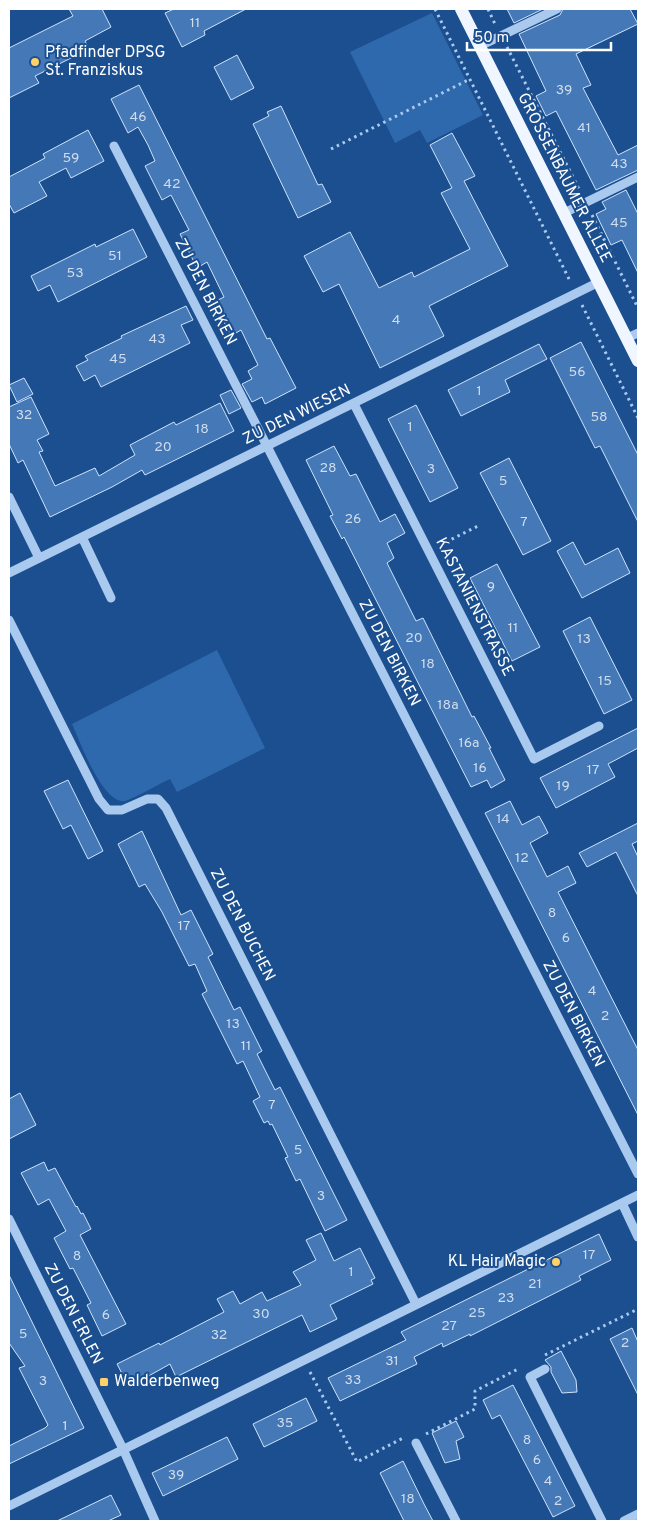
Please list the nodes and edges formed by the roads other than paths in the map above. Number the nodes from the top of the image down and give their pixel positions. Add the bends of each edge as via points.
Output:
1 (461, 9) edge
2 (557, 9) edge
3 (480, 46) junction
4 (114, 146) dead end
5 (638, 177) edge
6 (564, 213) junction
7 (599, 282) junction
8 (633, 336) edge
9 (638, 361) edge
10 (354, 404) junction
11 (266, 447) junction
12 (9, 497) edge
13 (82, 537) junction
14 (39, 558) junction
15 (9, 573) edge
16 (111, 598) dead end
17 (9, 620) edge
18 (598, 726) dead end
19 (638, 1174) edge
20 (638, 1194) edge
21 (622, 1203) junction
22 (9, 1219) edge
23 (638, 1237) edge
24 (416, 1304) junction
25 (545, 1369) dead end
26 (415, 1442) road end
27 (123, 1449) junction
28 (9, 1506) edge
29 (638, 1514) edge
30 (155, 1521) edge
31 (456, 1521) edge
32 (602, 1521) edge
33 (624, 1521) edge

1 - 3 main road, GROSSENBAUMER ALLEE
2 - 3 street
3 - 6 main road, GROSSENBAUMER ALLEE
4 - 11 street, ZU DEN BIRKEN
5 - 6 street
6 - 7 main road, GROSSENBAUMER ALLEE
7 - 8 main road, GROSSENBAUMER ALLEE
7 - 10 street, ZU DEN WIESEN
8 - 9 main road, GROSSENBAUMER ALLEE
10 - 11 street, ZU DEN WIESEN
10 - 18 street, KASTANIENSTRASSE via 534,759
11 - 13 street, ZU DEN WIESEN
11 - 19 street, ZU DEN BIRKEN
12 - 14 street
13 - 14 street, ZU DEN WIESEN
13 - 16 street
14 - 15 street, ZU DEN WIESEN
17 - 24 street, ZU DEN BUCHEN via 99,799 108,810 122,810 158,799 166,808
20 - 21 street
21 - 23 street
21 - 24 street
22 - 27 street, ZU DEN ERLEN
24 - 27 street
25 - 32 street via 530,1376
26 - 31 street
27 - 28 street
27 - 30 street, ZU DEN ERLEN
29 - 33 street

